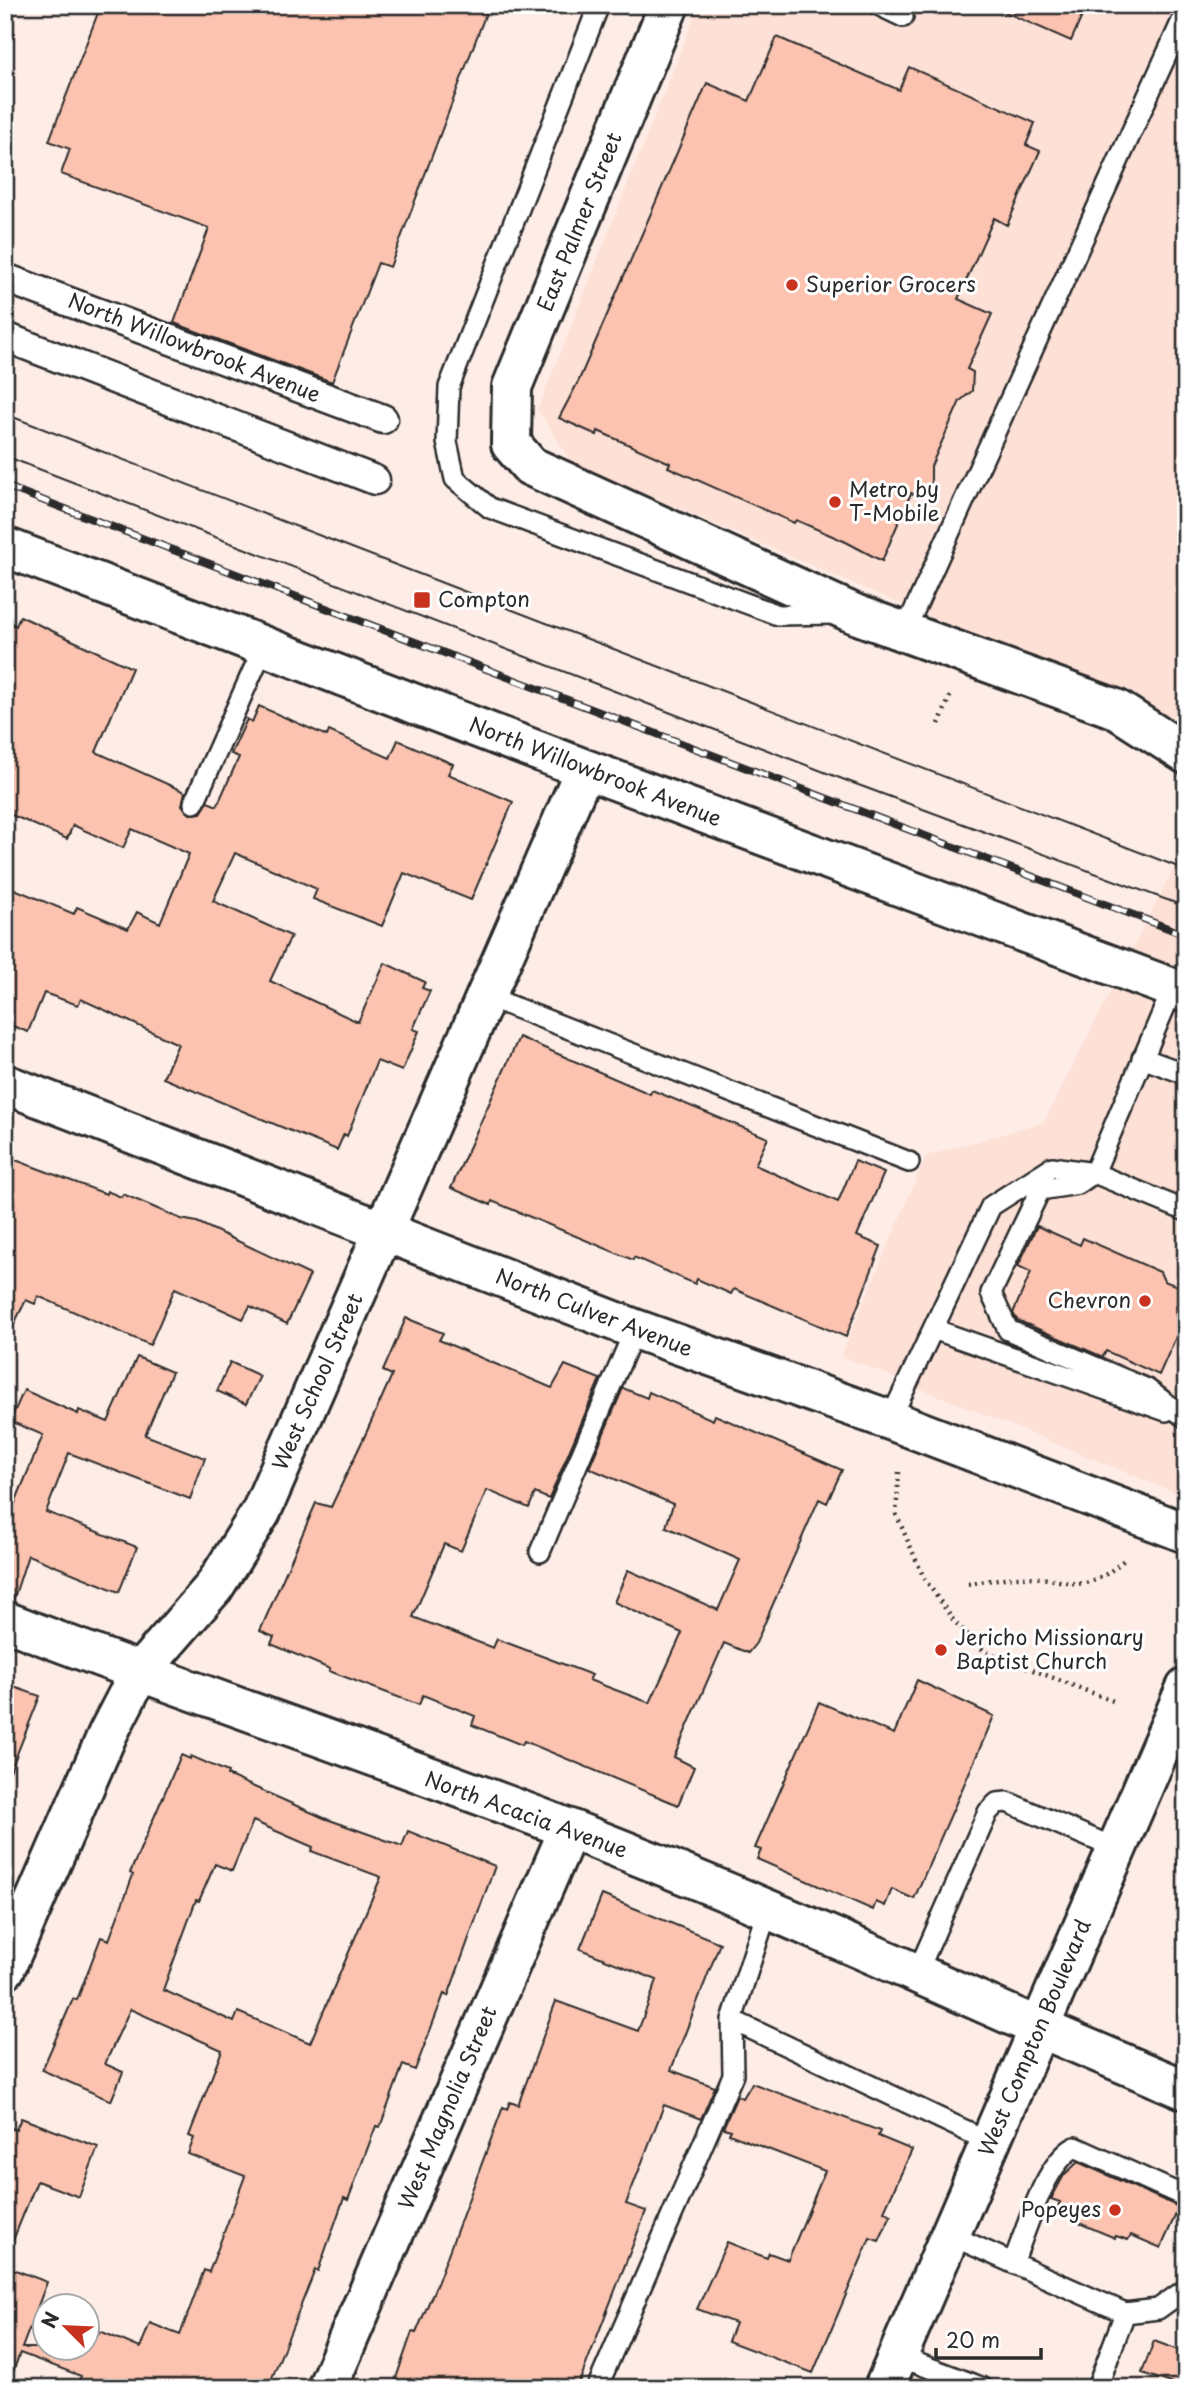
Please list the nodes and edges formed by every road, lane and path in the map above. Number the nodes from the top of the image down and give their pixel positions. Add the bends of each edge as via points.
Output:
1 (599, 5) edge
2 (669, 5) edge
3 (878, 5) edge
4 (1186, 12) edge
5 (903, 17) dead end
6 (5, 278) edge
7 (5, 337) edge
8 (383, 419) dead end
9 (375, 480) dead end
10 (5, 547) edge
11 (855, 614) junction
12 (904, 633) junction
13 (264, 646) junction
14 (951, 694) dead end
15 (939, 724) dead end
16 (1186, 754) edge
17 (585, 769) junction
18 (194, 803) dead end
19 (1180, 990) edge
20 (488, 997) junction
21 (1142, 1058) junction
22 (1186, 1074) edge
23 (5, 1084) edge
24 (909, 1162) dead end
25 (1094, 1173) junction
26 (1186, 1212) edge
27 (383, 1233) junction
28 (635, 1329) junction
29 (933, 1329) junction
30 (1186, 1418) edge
31 (890, 1420) junction
32 (899, 1472) dead end
33 (1186, 1533) edge
34 (540, 1552) dead end
35 (1124, 1560) dead end
36 (968, 1584) dead end
37 (5, 1621) edge
38 (139, 1673) junction
39 (1186, 1689) edge
40 (1113, 1701) dead end
41 (569, 1829) junction
42 (1117, 1849) junction
43 (768, 1908) junction
44 (5, 1969) edge
45 (917, 1973) junction
46 (732, 2020) junction
47 (1040, 2028) junction
48 (1186, 2090) edge
49 (990, 2141) junction
50 (1186, 2197) edge
51 (950, 2235) junction
52 (1013, 2263) junction
53 (1186, 2289) edge
54 (1125, 2313) junction
55 (891, 2372) edge
56 (327, 2388) edge
57 (597, 2388) edge
58 (983, 2388) edge
59 (1097, 2388) edge

1 - 11 lane via 449,387 447,442 455,479 490,508 778,615
2 - 11 street, East Palmer Street via 512,387 511,444 530,466
3 - 5 lane
4 - 12 lane
6 - 8 street, North Willowbrook Avenue
7 - 9 street
10 - 13 street, North Willowbrook Avenue
11 - 12 street
12 - 16 street via 1116,709
13 - 17 street, North Willowbrook Avenue
13 - 18 lane
14 - 15 path
17 - 19 street, North Willowbrook Avenue
17 - 20 street, West School Street
19 - 21 lane
20 - 24 lane
20 - 27 street, West School Street
21 - 22 lane
21 - 25 lane
23 - 27 street, North Culver Avenue
25 - 26 lane
25 - 29 lane via 1052,1167 991,1206
25 - 30 lane via 1078,1184 1040,1191 991,1293 1008,1330 1147,1389
27 - 28 street, North Culver Avenue
27 - 38 street, West School Street via 261,1512 214,1587
28 - 31 street, North Culver Avenue
28 - 34 lane
29 - 30 lane
29 - 31 lane
31 - 33 street, North Culver Avenue
32 - 40 path via 896,1514 924,1578 954,1621 984,1651
35 - 36 path via 1107,1575 1084,1585 1031,1577
37 - 38 street, North Acacia Avenue
38 - 41 street, North Acacia Avenue
38 - 44 street, West School Street
39 - 42 street, West Compton Boulevard
41 - 43 street, North Acacia Avenue
41 - 56 street, West Magnolia Street
42 - 45 lane via 1007,1802 997,1803 988,1812
42 - 47 street, West Compton Boulevard
43 - 45 street, North Acacia Avenue
43 - 46 lane
45 - 47 street, North Acacia Avenue
46 - 49 lane
46 - 57 lane via 733,2075
47 - 48 street, North Acacia Avenue
47 - 49 street, West Compton Boulevard
49 - 51 street, West Compton Boulevard
50 - 52 lane via 1075,2147 1063,2154 1051,2172
51 - 52 lane
51 - 55 street, West Compton Boulevard
52 - 54 lane
53 - 54 lane via 1158,2309
54 - 59 lane
55 - 58 lane

